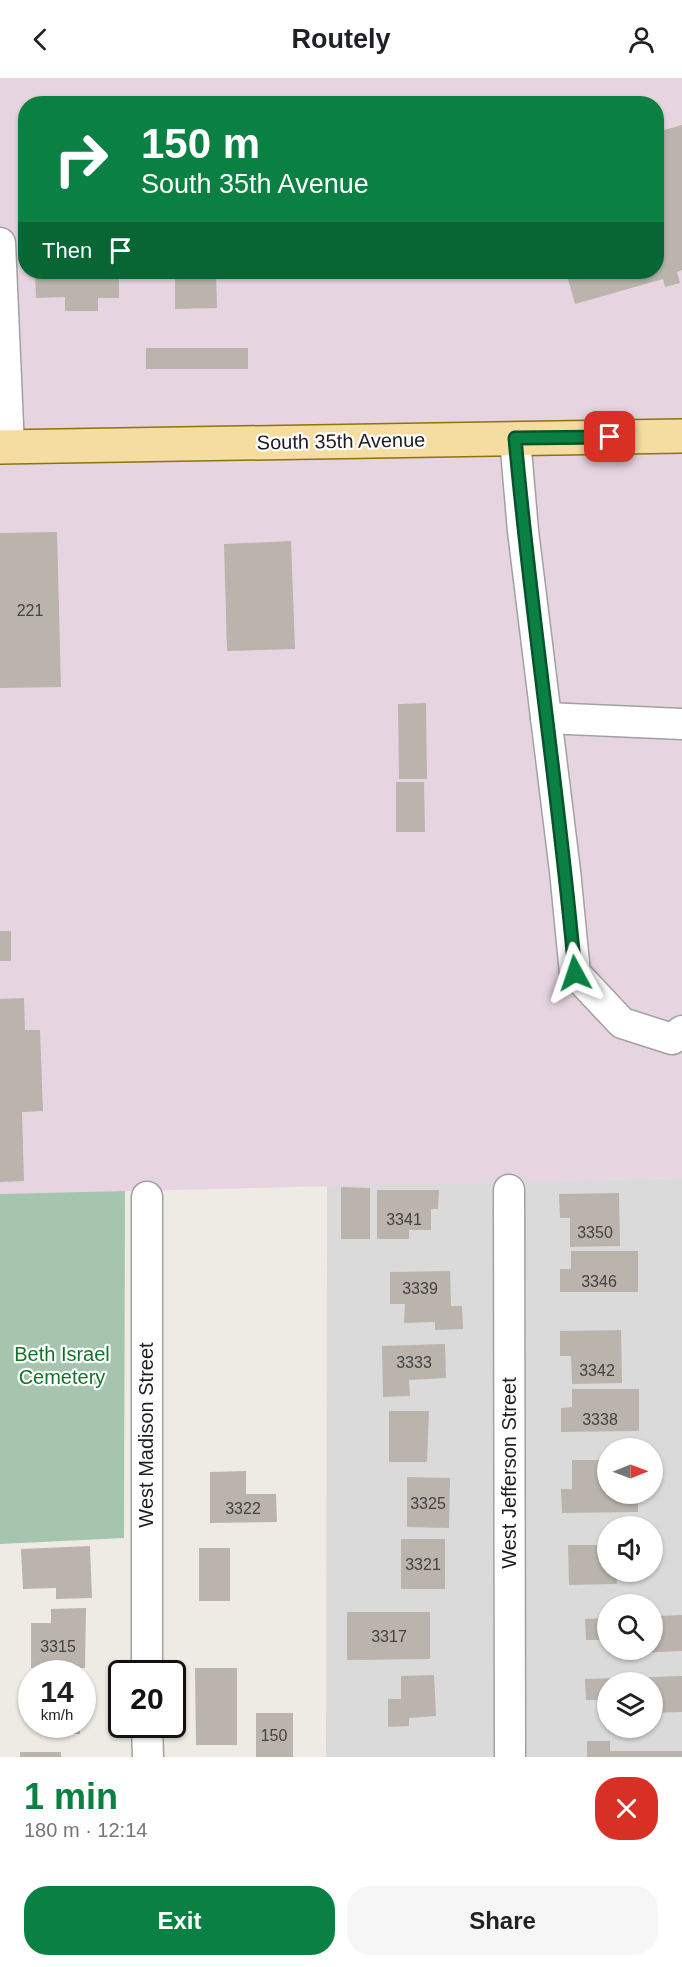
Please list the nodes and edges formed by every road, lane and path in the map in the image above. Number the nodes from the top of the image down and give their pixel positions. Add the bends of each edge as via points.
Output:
1 (0, 243) edge
2 (682, 436) edge
3 (515, 438) junction
4 (5, 447) edge
5 (546, 718) junction
6 (682, 724) edge
7 (682, 1031) edge
8 (509, 1190) dead end
9 (147, 1197) dead end
10 (147, 1660) edge
11 (147, 1738) edge
12 (148, 1757) edge
13 (510, 1757) edge

1 - 4 street
2 - 3 main road, South 35th Avenue
3 - 4 main road, South 35th Avenue
3 - 5 street
5 - 6 street
5 - 7 street via 575,973 622,1023 672,1039
8 - 13 street, West Jefferson Street
9 - 10 street, West Madison Street
11 - 12 street

